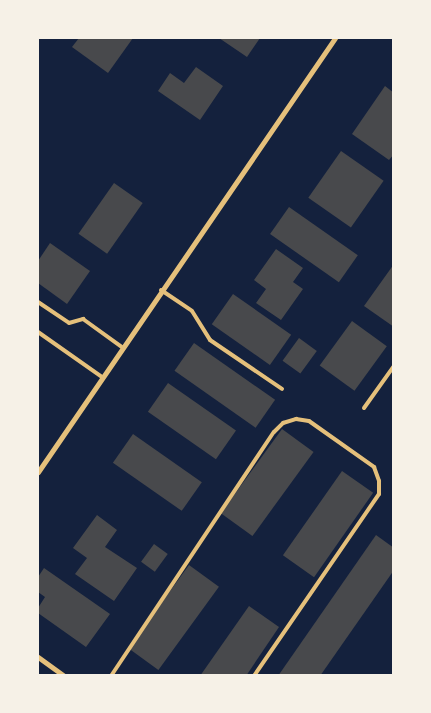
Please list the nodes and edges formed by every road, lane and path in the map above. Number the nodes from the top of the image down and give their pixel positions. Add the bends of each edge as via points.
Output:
1 (335, 38) edge
2 (161, 290) junction
3 (38, 302) edge
4 (38, 332) edge
5 (122, 347) junction
6 (394, 366) edge
7 (102, 377) junction
8 (282, 389) dead end
9 (364, 408) dead end
10 (38, 472) edge
11 (38, 657) edge
12 (64, 676) edge
13 (111, 676) edge
14 (254, 676) edge

1 - 2 street
2 - 5 street
2 - 8 lane via 192,311 210,340
3 - 5 lane via 69,323 83,319
4 - 7 lane
5 - 7 street
6 - 9 lane
7 - 10 street
11 - 12 street
13 - 14 lane via 274,432 283,423 296,419 309,421 374,468 379,481 378,494

